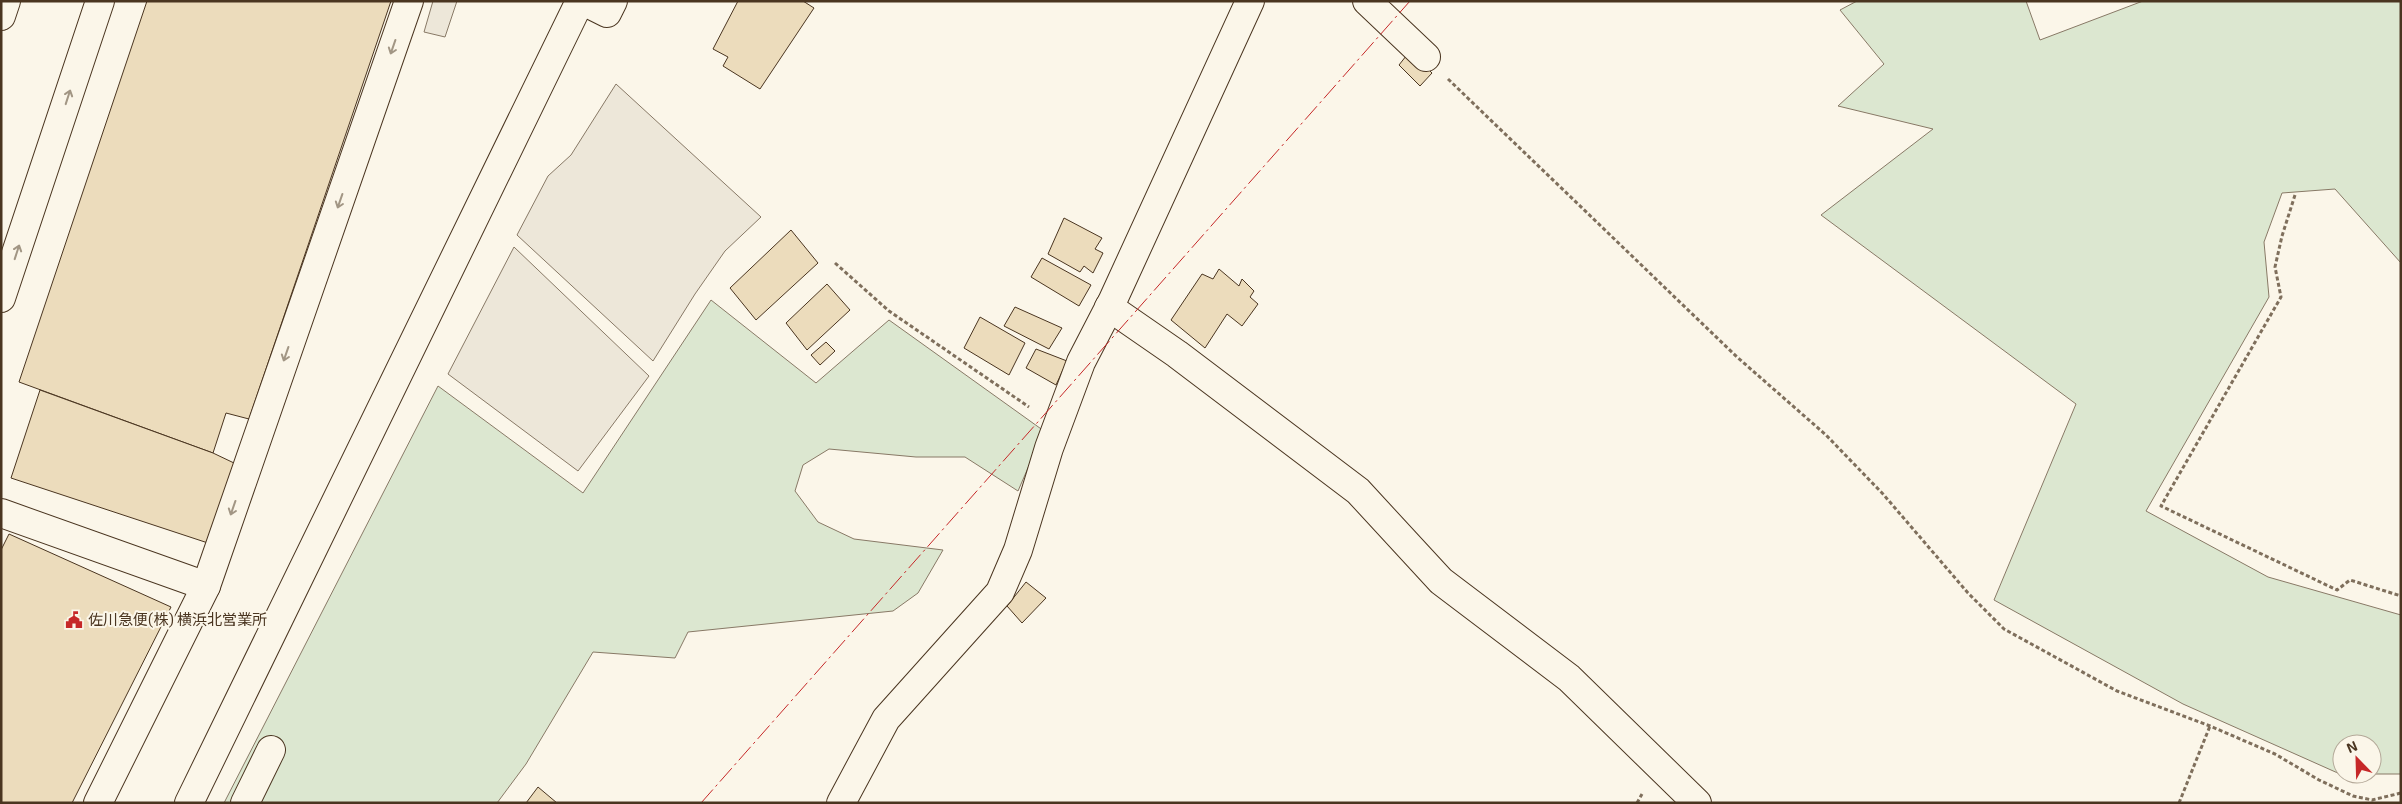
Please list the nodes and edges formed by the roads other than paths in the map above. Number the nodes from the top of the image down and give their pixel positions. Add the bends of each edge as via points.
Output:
1 (6, 1) edge
2 (100, 1) edge
3 (409, 1) edge
4 (582, 1) edge
5 (613, 1) edge
6 (1250, 1) edge
7 (1367, 1) edge
8 (1, 16) edge
9 (1426, 57) road end
10 (1, 298) edge
11 (1110, 307) junction
12 (1, 513) edge
13 (206, 586) junction
14 (271, 750) dead end
15 (98, 803) edge
16 (189, 803) edge
17 (245, 803) edge
18 (841, 803) edge
19 (1697, 803) edge

1 - 8 street
10 -> 2 street
3 -> 13 street
4 - 5 street via 607,13
4 - 16 street
6 - 11 street
7 - 9 street
11 - 18 street via 1081,362 1018,550 1000,592 886,719
11 - 19 street via 1358,491 1441,581 1569,678
12 - 13 street
13 - 15 street
14 - 17 street

